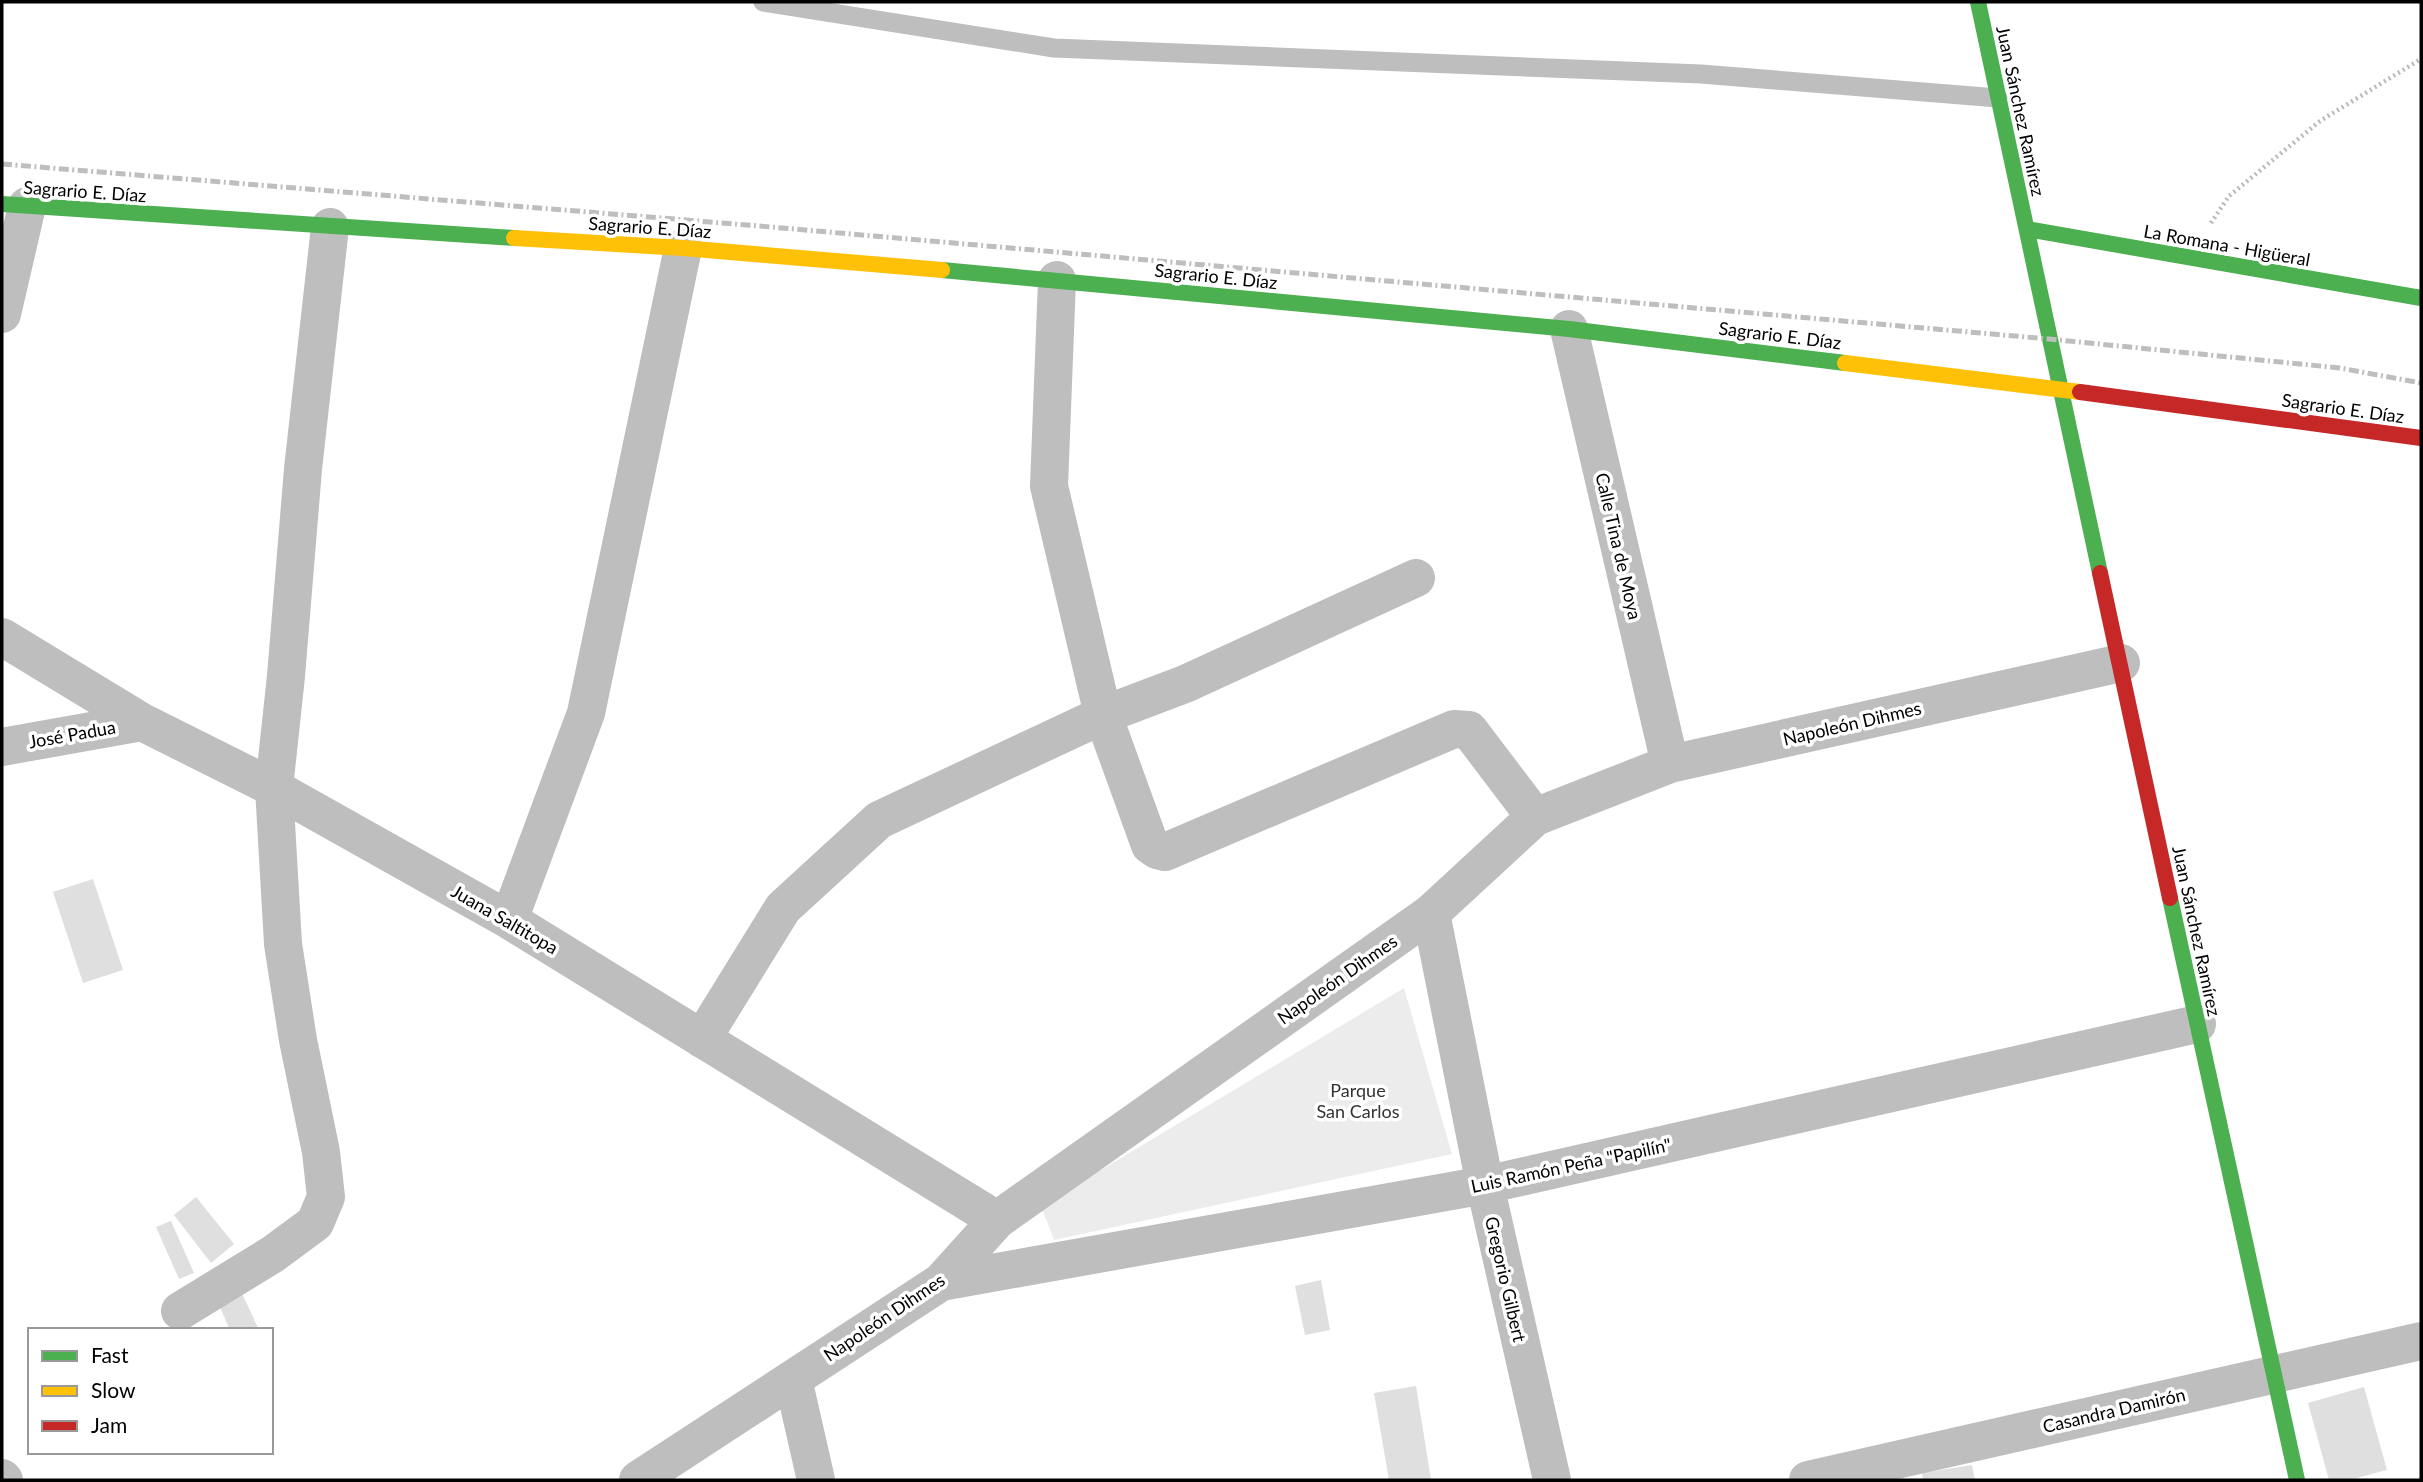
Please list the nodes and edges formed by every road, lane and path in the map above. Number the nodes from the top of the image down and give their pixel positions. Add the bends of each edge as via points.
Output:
1 (762, 2) edge
2 (1978, 2) edge
3 (2421, 59) edge
4 (1998, 98) junction
5 (15, 205) edge
6 (330, 228) junction
7 (2027, 229) junction
8 (683, 248) junction
9 (2188, 258) junction
10 (1057, 280) junction
11 (2421, 298) edge
12 (2, 314) edge
13 (1569, 329) junction
14 (2060, 389) junction
15 (2421, 438) edge
16 (1416, 578) dead end
17 (2, 638) edge
18 (2121, 663) junction
19 (1103, 715) junction
20 (142, 722) junction
21 (2, 747) edge
22 (1670, 764) junction
23 (274, 788) junction
24 (1535, 817) junction
25 (1431, 913) junction
26 (509, 920) junction
27 (2196, 1024) junction
28 (702, 1039) junction
29 (1485, 1185) junction
30 (997, 1220) junction
31 (941, 1282) junction
32 (180, 1311) dead end
33 (2421, 1341) edge
34 (2275, 1373) junction
35 (793, 1378) junction
36 (638, 1480) edge
37 (816, 1480) edge
38 (1552, 1480) edge
39 (1808, 1480) edge
40 (2297, 1480) edge

1 - 4 lane via 1054,48 1702,74
2 - 4 street, Juan Sánchez Ramírez
3 - 9 path via 2320,121 2230,196
4 - 7 street, Juan Sánchez Ramírez
5 - 6 street, Sagrario E. Díaz
5 - 12 street
6 - 8 street, Sagrario E. Díaz
6 - 23 street
7 - 9 street, La Romana - Higüeral
7 - 14 street, Juan Sánchez Ramírez
8 - 10 street, Sagrario E. Díaz
8 - 26 street via 586,713
9 - 11 street, La Romana - Higüeral
10 - 13 street, Sagrario E. Díaz
10 - 19 street via 1049,486
13 - 14 street, Sagrario E. Díaz
13 - 22 street, Calle Tina de Moya
14 - 15 street, Sagrario E. Díaz
14 - 18 street, Juan Sánchez Ramírez
16 - 19 street via 1185,684
17 - 20 street, Juana Saltitopa
18 - 22 street, Napoleón Dihmes
18 - 27 street, Juan Sánchez Ramírez
19 - 24 street via 1150,845 1165,852 1454,729 1469,730
19 - 28 street via 879,820 783,908
20 - 21 street, José Padua
20 - 23 street, Juana Saltitopa
22 - 24 street, Napoleón Dihmes
23 - 26 street, Juana Saltitopa
23 - 32 street via 283,944 326,1197 315,1223
24 - 25 street, Napoleón Dihmes
25 - 29 street, Gregorio Gilbert
25 - 30 street, Napoleón Dihmes
26 - 28 street, Juana Saltitopa
27 - 29 street, Luis Ramón Peña "Papilín"
27 - 34 street, Juan Sánchez Ramírez
28 - 30 street, Juana Saltitopa
29 - 31 street, Luis Ramón Peña "Papilín"
29 - 38 street, Gregorio Gilbert
30 - 31 street, Napoleón Dihmes
31 - 35 street, Napoleón Dihmes
33 - 34 street, Casandra Damirón
34 - 39 street, Casandra Damirón
34 - 40 street, Juan Sánchez Ramírez
35 - 36 street, Napoleón Dihmes
35 - 37 street

